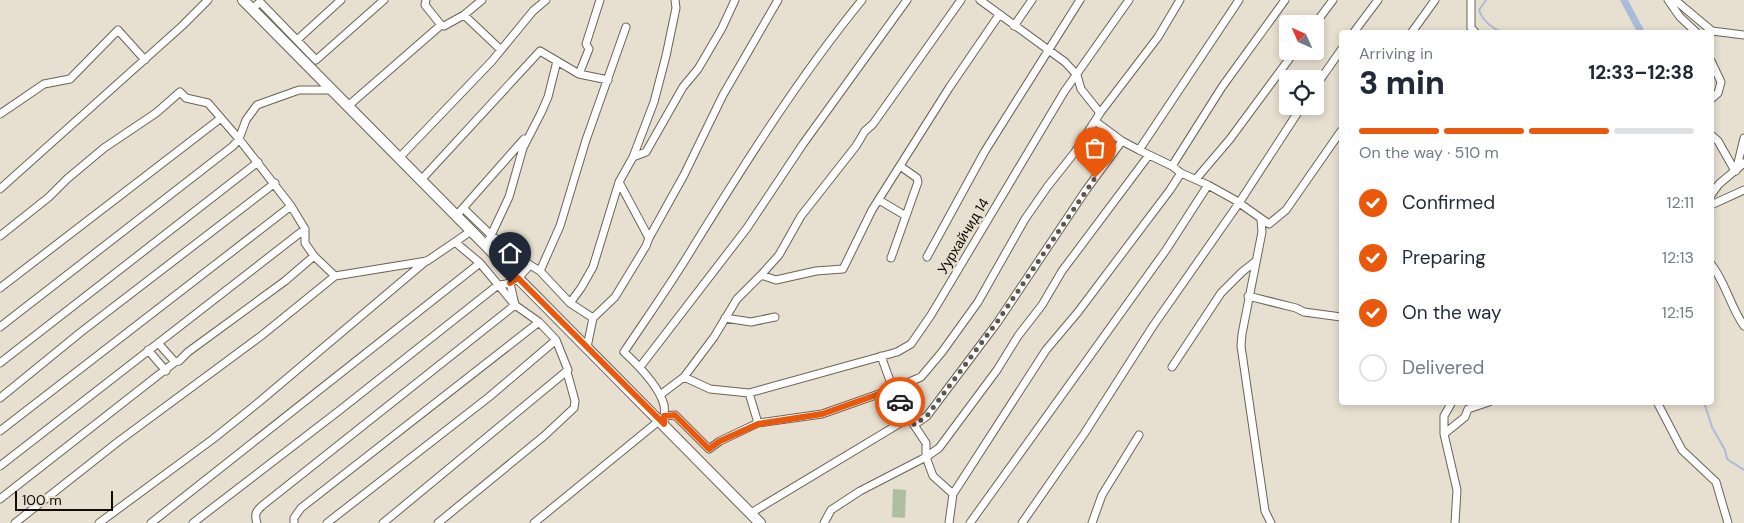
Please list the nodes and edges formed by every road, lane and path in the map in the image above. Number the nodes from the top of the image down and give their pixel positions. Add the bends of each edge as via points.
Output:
1 (208, 0) edge
2 (243, 0) edge
3 (341, 0) edge
4 (384, 0) edge
5 (426, 0) edge
6 (482, 0) edge
7 (546, 0) edge
8 (600, 0) edge
9 (675, 0) edge
10 (735, 0) edge
11 (778, 0) edge
12 (862, 0) edge
13 (907, 0) edge
14 (961, 0) edge
15 (980, 0) edge
16 (1032, 0) edge
17 (1080, 0) edge
18 (1129, 0) edge
19 (1180, 0) edge
20 (1239, 0) edge
21 (1285, 0) edge
22 (1333, 0) edge
23 (1378, 0) edge
24 (1435, 0) edge
25 (1471, 0) edge
26 (1668, 0) edge
27 (1675, 0) edge
28 (257, 4) edge
29 (464, 14) junction
30 (999, 15) junction
31 (1322, 15) edge
32 (441, 25) junction
33 (1014, 26) junction
34 (626, 27) dead end
35 (1356, 30) edge
36 (1413, 30) edge
37 (1472, 30) edge
38 (1694, 30) edge
39 (1711, 30) edge
40 (1714, 31) edge
41 (1744, 35) edge
42 (296, 40) junction
43 (501, 50) junction
44 (1048, 50) junction
45 (1339, 53) edge
46 (145, 60) junction
47 (1289, 60) edge
48 (557, 61) junction
49 (1714, 67) edge
50 (578, 74) junction
51 (1324, 74) edge
52 (1077, 75) junction
53 (608, 80) junction
54 (332, 90) junction
55 (1714, 96) edge
56 (348, 106) junction
57 (1100, 113) junction
58 (0, 114) edge
59 (1296, 115) edge
60 (221, 118) junction
61 (1095, 121) junction
62 (533, 129) junction
63 (1339, 134) edge
64 (239, 138) junction
65 (1714, 138) edge
66 (1744, 138) edge
67 (1122, 141) junction
68 (1140, 150) junction
69 (1149, 155) junction
70 (633, 157) junction
71 (399, 158) junction
72 (258, 162) junction
73 (1744, 163) edge
74 (900, 166) junction
75 (1172, 166) junction
76 (1744, 168) edge
77 (1736, 172) junction
78 (1181, 173) junction
79 (1196, 179) junction
80 (421, 180) junction
81 (619, 182) junction
82 (275, 183) junction
83 (1208, 185) junction
84 (0, 189) edge
85 (1744, 190) edge
86 (1714, 191) edge
87 (878, 200) junction
88 (1239, 203) junction
89 (1714, 204) edge
90 (291, 206) junction
91 (460, 212) junction
92 (906, 216) junction
93 (1261, 219) junction
94 (305, 229) junction
95 (471, 230) junction
96 (491, 235) junction
97 (0, 236) edge
98 (649, 238) junction
99 (454, 242) junction
100 (486, 246) junction
101 (314, 256) junction
102 (927, 257) dead end
103 (891, 258) dead end
104 (427, 260) junction
105 (1256, 261) junction
106 (480, 263) junction
107 (530, 264) junction
108 (1714, 268) edge
109 (540, 271) junction
110 (761, 275) junction
111 (335, 276) junction
112 (514, 281) junction
113 (498, 285) junction
114 (0, 288) edge
115 (1248, 296) junction
116 (570, 303) junction
117 (514, 305) junction
118 (1339, 316) edge
119 (775, 317) dead end
120 (593, 318) junction
121 (725, 318) junction
122 (539, 322) junction
123 (1744, 326) edge
124 (0, 327) edge
125 (556, 340) junction
126 (158, 342) junction
127 (587, 347) junction
128 (148, 350) junction
129 (881, 356) junction
130 (176, 362) junction
131 (0, 363) edge
132 (1172, 366) dead end
133 (640, 367) junction
134 (166, 371) junction
135 (567, 372) junction
136 (684, 377) junction
137 (893, 389) junction
138 (749, 393) junction
139 (660, 395) junction
140 (0, 398) edge
141 (1450, 405) edge
142 (1479, 405) edge
143 (1659, 405) edge
144 (912, 416) junction
145 (663, 420) junction
146 (758, 424) junction
147 (914, 425) junction
148 (0, 431) edge
149 (1444, 434) junction
150 (1139, 435) dead end
151 (926, 457) junction
152 (0, 466) edge
153 (953, 494) junction
154 (0, 499) edge
155 (750, 514) junction
156 (15, 523) edge
157 (99, 523) edge
158 (151, 523) edge
159 (193, 523) edge
160 (257, 523) edge
161 (294, 523) edge
162 (327, 523) edge
163 (383, 523) edge
164 (438, 523) edge
165 (534, 523) edge
166 (760, 523) edge
167 (824, 523) edge
168 (949, 523) edge
169 (970, 523) edge
170 (1022, 523) edge
171 (1092, 523) edge
172 (1271, 523) edge
173 (1455, 523) edge
174 (1728, 523) edge

1 - 46 street
2 - 28 main road
3 - 42 street
4 - 42 street via 316,60
5 - 32 street via 425,4
6 - 29 street
7 - 43 street
8 - 50 street
9 - 70 street via 676,8 654,102
10 - 70 street via 698,69 683,87 646,152
11 - 98 street via 723,95
12 - 133 street via 754,150 624,352
13 - 133 street via 747,228
14 - 110 street via 873,124 801,216 779,255
15 - 30 street
16 - 33 street
17 - 44 street
18 - 52 street, Уурхайчид 14
19 - 57 street via 1158,37
20 - 68 street
21 - 75 street via 1222,87
22 - 31 street
23 - 35 street
24 - 36 street
25 - 37 street
26 - 38 street
27 - 39 street
28 - 42 street
28 - 54 main road
29 - 32 street via 448,25
29 - 43 street
30 - 33 street
30 - 74 street
32 - 56 street
33 - 44 street
34 - 53 street
40 - 41 street
43 - 71 street
44 - 52 street
44 - 102 street via 981,158
45 - 51 street
46 - 58 street via 118,30 70,78 44,84
46 - 84 street
47 - 79 street
48 - 50 street
48 - 62 street via 548,97
48 - 80 street via 540,51
49 - 55 street via 1721,82
50 - 53 street
52 - 57 street via 1081,89
52 - 129 street, Уурхайчид 14 via 910,344
53 - 109 street via 560,226
54 - 56 main road
54 - 64 street via 299,90 257,105
56 - 71 main road
57 - 61 street
59 - 88 street
60 - 64 street
60 - 97 street via 208,103 186,98 180,92 156,113 104,148
60 - 114 street
61 - 67 street
61 - 137 street via 1076,152 1025,219 978,302 942,352 921,377
62 - 91 street
62 - 96 street
63 - 93 street via 1286,210 1269,224
64 - 72 street
64 - 124 street via 198,174
65 - 77 street
66 - 77 street
67 - 68 street
67 - 147 street via 997,322 927,416
68 - 69 street
69 - 75 street
69 - 151 street via 1062,271 974,402 939,448
70 - 81 street
71 - 80 main road
72 - 82 street
72 - 131 street
73 - 77 street
74 - 87 street
74 - 92 street via 918,182
75 - 78 street
76 - 77 street
77 - 86 street
78 - 79 street
78 - 153 street via 1046,350
79 - 83 street
80 - 91 main road
81 - 98 street
81 - 116 street via 593,267
82 - 90 street
82 - 140 street
83 - 88 street
83 - 169 street via 1166,250
85 - 89 street
87 - 92 street
87 - 110 street via 843,269 776,280
88 - 93 street
88 - 170 street
90 - 94 street
90 - 148 street
91 - 95 main road
91 - 96 street
92 - 103 street
93 - 105 street via 1262,232
94 - 101 street via 305,243
94 - 126 street
95 - 99 street
95 - 100 main road
96 - 100 street
96 - 107 street
98 - 120 street via 615,297
99 - 104 street
99 - 106 street
100 - 112 main road
101 - 111 street
101 - 130 street
104 - 111 street
104 - 157 street via 259,402
105 - 115 street
105 - 132 street via 1221,293
106 - 113 street
106 - 158 street
107 - 109 street
107 - 112 street
108 - 123 street
109 - 116 street
110 - 121 street via 737,299
111 - 156 street
112 - 113 street
112 - 117 street
112 - 127 main road
113 - 117 street
113 - 159 street
115 - 118 street via 1304,312
115 - 172 street via 1241,346 1265,511
116 - 120 street
117 - 122 street
117 - 160 street via 263,505 256,511
119 - 121 street via 751,322
120 - 127 street
121 - 136 street
122 - 125 street
122 - 161 street via 301,508
125 - 135 street
125 - 162 street via 489,397
126 - 128 street
126 - 130 street
127 - 145 main road
128 - 134 street
128 - 152 street
129 - 137 street
129 - 138 street, Уурхайчид 14
130 - 134 street
133 - 139 street
134 - 154 street
135 - 163 street
135 - 164 street via 574,408
136 - 138 street via 710,389
136 - 139 street
137 - 144 street
137 - 146 street via 822,414
138 - 146 street
139 - 145 street via 664,406
141 - 149 street via 1444,416
142 - 149 street via 1468,409 1465,418
143 - 174 street via 1682,450 1716,482
144 - 147 street
144 - 155 street
145 - 146 street via 675,415 709,449
145 - 155 main road
145 - 165 street
147 - 151 street via 926,443
149 - 173 street via 1457,490
150 - 171 street via 1102,495
151 - 153 street via 933,476
151 - 167 street via 860,491 831,510
153 - 168 street
155 - 166 main road

